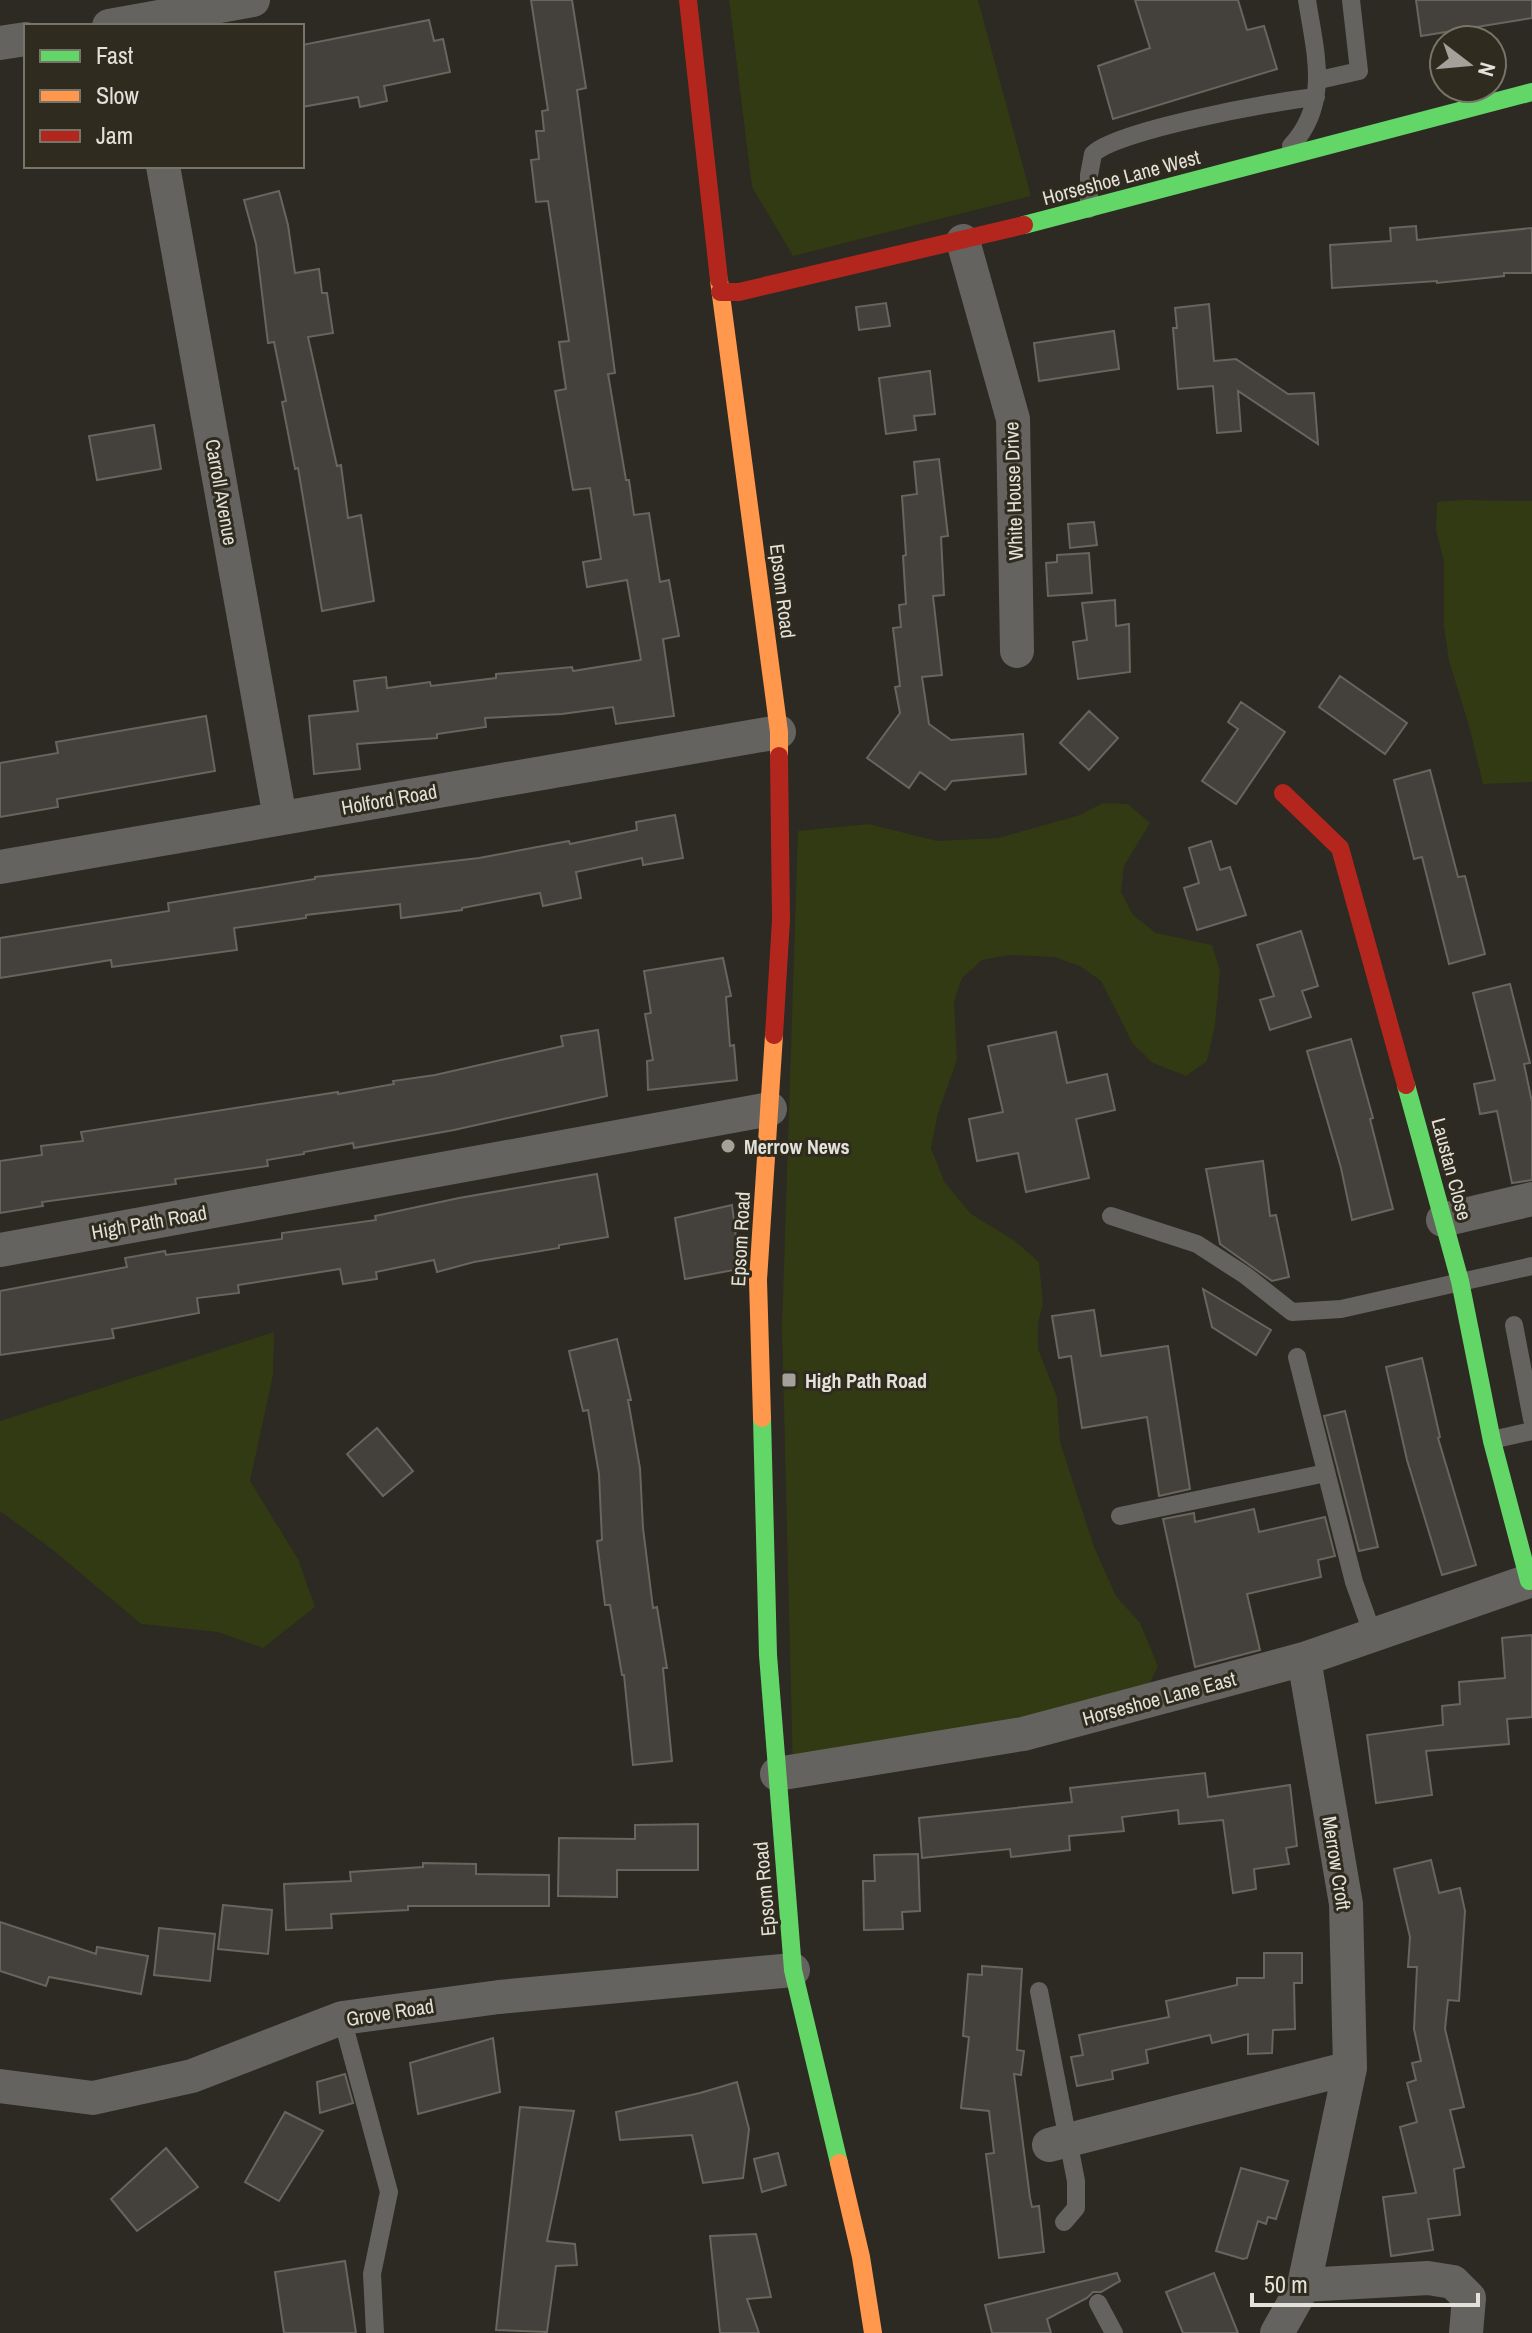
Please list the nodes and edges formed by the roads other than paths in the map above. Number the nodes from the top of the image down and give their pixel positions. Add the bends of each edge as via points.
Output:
1 (253, 0) edge
2 (688, 0) edge
3 (1307, 0) edge
4 (1351, 0) edge
5 (128, 24) edge
6 (24, 39) edge
7 (0, 43) edge
8 (1318, 88) junction
9 (1532, 92) edge
10 (1281, 157) junction
11 (163, 168) edge
12 (1089, 209) junction
13 (963, 241) junction
14 (720, 292) junction
15 (1017, 651) dead end
16 (779, 732) junction
17 (1283, 793) dead end
18 (280, 818) junction
19 (0, 867) edge
20 (770, 1109) junction
21 (1532, 1199) edge
22 (1111, 1216) dead end
23 (1443, 1220) junction
24 (0, 1250) edge
25 (1532, 1266) edge
26 (1460, 1281) junction
27 (1514, 1325) dead end
28 (1297, 1357) dead end
29 (1532, 1419) edge
30 (1532, 1431) edge
31 (1492, 1441) junction
32 (1326, 1473) junction
33 (1120, 1516) dead end
34 (1530, 1581) edge
35 (1373, 1635) junction
36 (1304, 1659) junction
37 (777, 1774) junction
38 (793, 1970) junction
39 (1039, 1991) dead end
40 (342, 2018) junction
41 (1350, 2068) junction
42 (0, 2086) edge
43 (1060, 2142) junction
44 (1064, 2222) dead end
45 (1304, 2285) junction
46 (1098, 2303) dead end
47 (375, 2333) edge
48 (873, 2333) edge
49 (1114, 2333) edge
50 (1277, 2333) edge
51 (1466, 2333) edge

1 - 5 street
2 - 14 main road, Epsom Road
3 - 8 lane
4 - 8 lane via 1359,71
6 - 7 street
8 - 10 lane via 1305,131
8 - 12 lane via 1107,143 1093,154
9 - 10 main road, Horseshoe Lane West
10 - 12 main road, Horseshoe Lane West
11 - 18 street, Carroll Avenue
12 - 13 main road, Horseshoe Lane West
13 - 14 main road, Horseshoe Lane West
13 - 15 street, White House Drive via 1013,419
14 - 16 main road, Epsom Road
16 - 18 street, Holford Road
16 - 20 main road, Epsom Road via 781,920
17 - 23 main road, Laustan Close via 1340,848
18 - 19 street, Holford Road
20 - 24 street, High Path Road
20 - 37 main road, Epsom Road via 758,1280 768,1655
21 - 23 street
22 - 26 lane via 1197,1244 1292,1312 1341,1309
23 - 26 main road, Laustan Close
25 - 26 lane
26 - 31 main road, Laustan Close
27 - 29 lane
28 - 32 lane
30 - 31 lane
31 - 34 main road, Laustan Close
32 - 33 lane
32 - 35 lane
34 - 35 street, Horseshoe Lane East
35 - 36 street, Horseshoe Lane East
36 - 37 street, Horseshoe Lane East via 1023,1734
36 - 41 street, Merrow Croft via 1346,1904
37 - 38 main road, Epsom Road
38 - 40 street, Grove Road via 499,1997
38 - 48 main road, Epsom Road via 861,2257
39 - 43 lane
40 - 42 street, Grove Road via 192,2076 93,2098
40 - 47 lane via 389,2192 372,2274
41 - 43 street
41 - 45 street, Merrow Croft
43 - 44 lane via 1076,2181 1076,2208
45 - 50 street, Merrow Croft
45 - 51 street via 1428,2278 1453,2282 1469,2298
46 - 49 lane

